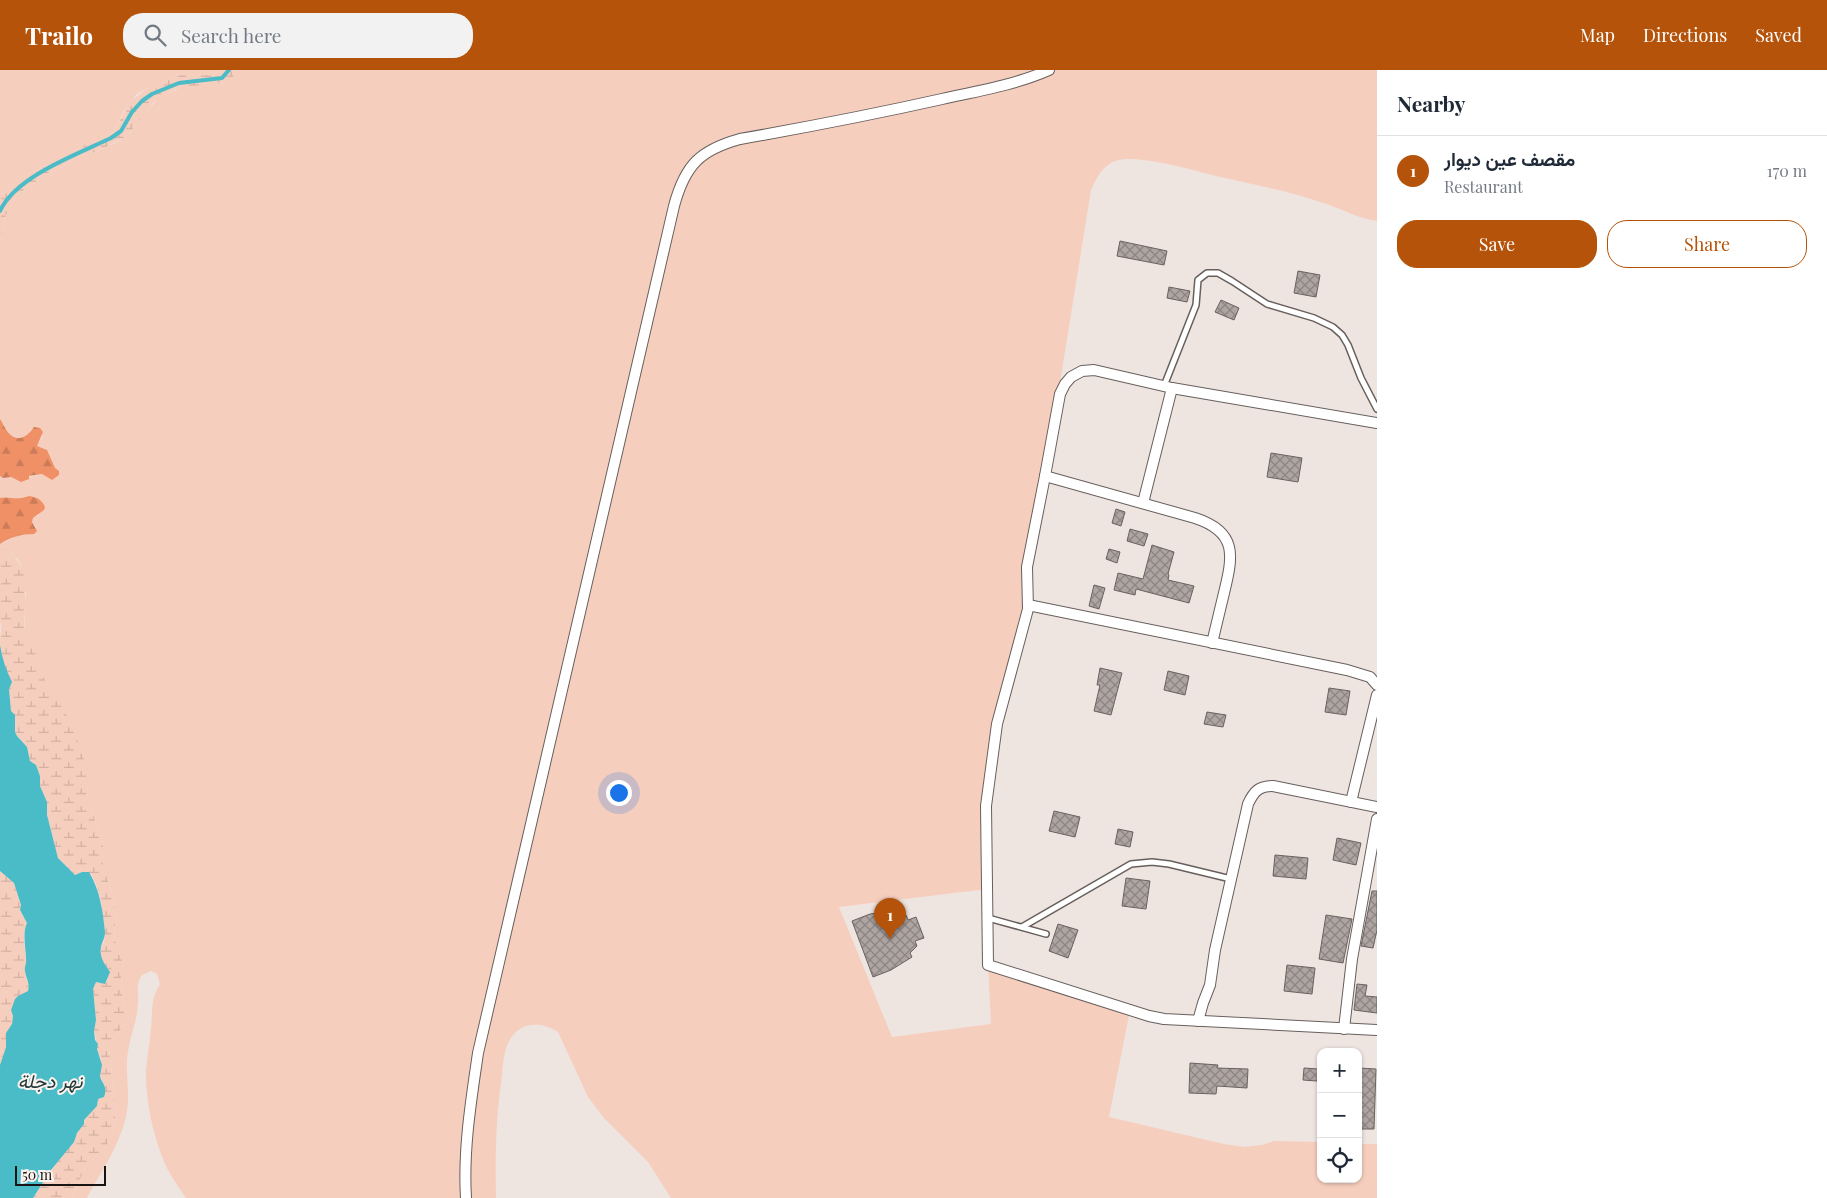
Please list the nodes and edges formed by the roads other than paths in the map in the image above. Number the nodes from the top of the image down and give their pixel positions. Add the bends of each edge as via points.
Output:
1 (1049, 70) edge
2 (1168, 387) junction
3 (1377, 408) edge
4 (1377, 423) edge
5 (1045, 476) junction
6 (1143, 504) junction
7 (1028, 605) junction
8 (1212, 643) junction
9 (1377, 685) edge
10 (1377, 695) edge
11 (1352, 802) junction
12 (1377, 807) edge
13 (1377, 818) edge
14 (1231, 879) junction
15 (987, 918) junction
16 (1022, 928) junction
17 (1046, 934) dead end
18 (1198, 1021) junction
19 (1344, 1029) junction
20 (1377, 1030) edge
21 (466, 1198) edge

1 - 21 street via 958,96 740,139 702,155 682,182 478,1053 467,1137
2 - 3 lane via 1196,305 1198,280 1204,274 1214,272 1267,304 1314,318 1338,332 1348,345
2 - 4 street
2 - 5 street via 1094,370 1082,371 1071,377 1057,402
2 - 6 street
5 - 6 street
5 - 7 street via 1027,567
6 - 8 street via 1204,521 1226,540 1230,567
7 - 8 street
7 - 15 street via 995,733 986,806
8 - 9 street via 1347,670 1370,677
10 - 11 street
11 - 12 street
11 - 14 street via 1273,786 1260,787 1248,804
13 - 19 street via 1352,959
14 - 16 lane via 1169,864 1131,864
14 - 18 street via 1210,985
15 - 16 lane
15 - 18 street via 988,965 1149,1016
16 - 17 lane
18 - 19 street
19 - 20 street

